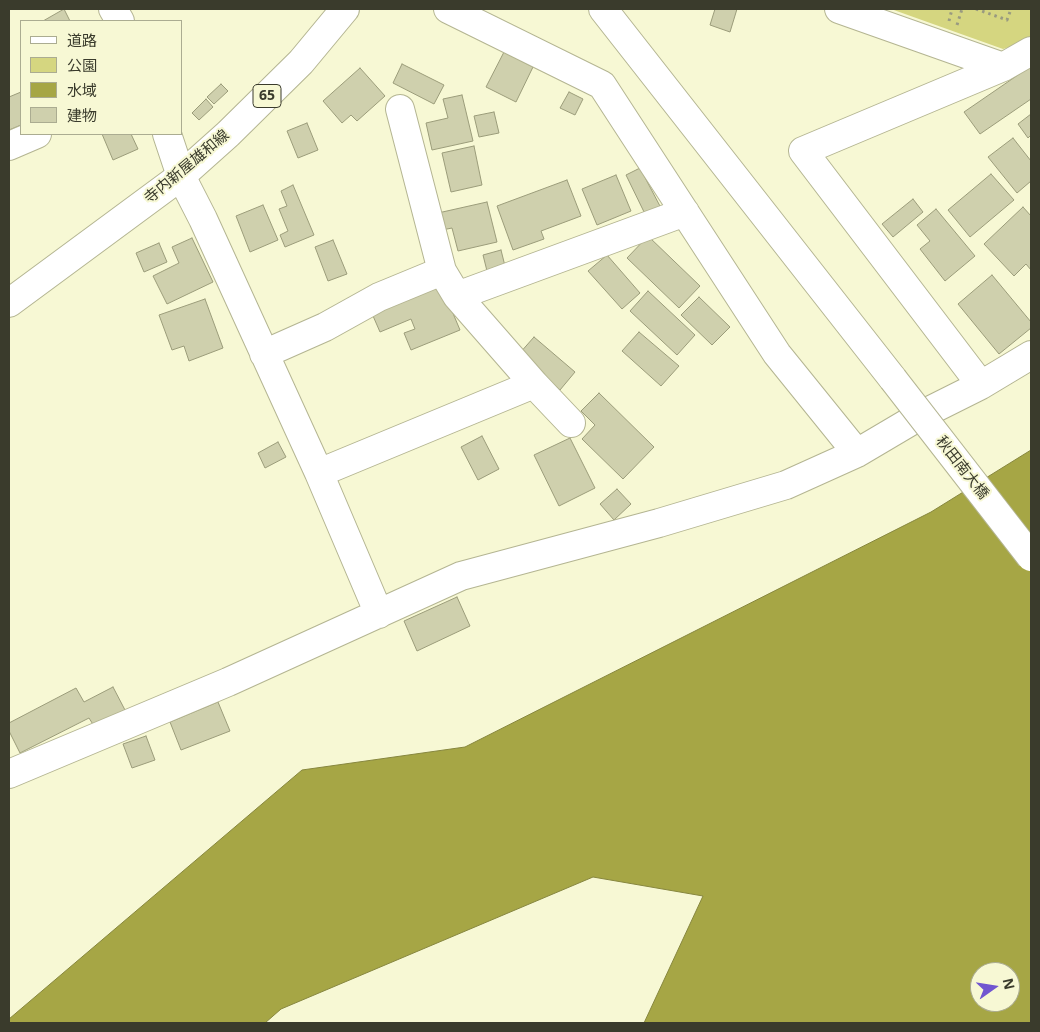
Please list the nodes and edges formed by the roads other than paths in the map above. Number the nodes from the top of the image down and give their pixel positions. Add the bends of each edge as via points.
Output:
1 (113, 9) edge
2 (345, 9) edge
3 (448, 9) edge
4 (603, 9) edge
5 (839, 9) edge
6 (119, 20) edge
7 (1031, 51) edge
8 (1003, 67) junction
9 (400, 109) dead end
10 (35, 135) edge
11 (167, 135) edge
12 (9, 146) edge
13 (181, 176) junction
14 (685, 212) junction
15 (442, 270) junction
16 (457, 296) junction
17 (9, 303) edge
18 (264, 354) junction
19 (1031, 355) edge
20 (534, 384) junction
21 (981, 385) junction
22 (571, 423) dead end
23 (857, 453) junction
24 (319, 473) junction
25 (1031, 557) edge
26 (379, 614) junction
27 (9, 774) edge

1 - 6 street
2 - 13 street, 寺内新屋雄和線 / 65 via 302,62
3 - 14 street via 602,85
4 - 25 street, 秋田南大橋, bridge
5 - 8 street
7 - 8 street
8 - 21 street via 802,151
9 - 15 street
10 - 12 street
11 - 13 street
13 - 17 street, 寺内新屋雄和線 / 65
13 - 18 street
14 - 16 street
14 - 23 street via 777,354
15 - 16 street
15 - 18 street
16 - 20 street
18 - 24 street
19 - 21 street
20 - 22 street
20 - 24 street
21 - 23 street
23 - 26 street via 786,484 659,523 461,576
24 - 26 street
26 - 27 street

